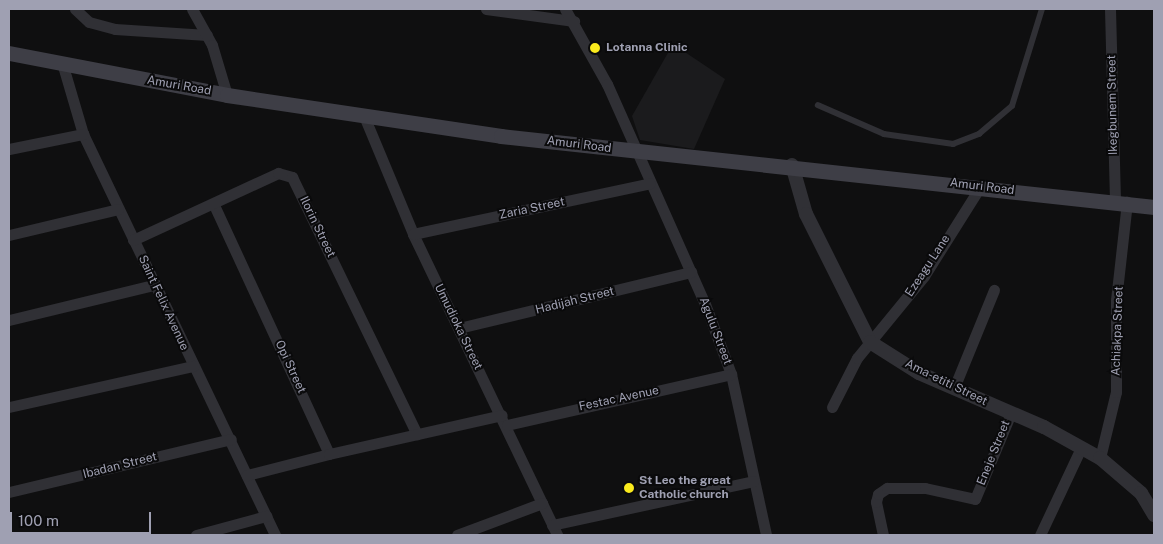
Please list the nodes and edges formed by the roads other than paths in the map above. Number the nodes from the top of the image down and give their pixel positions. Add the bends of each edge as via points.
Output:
1 (75, 9) edge
2 (192, 9) edge
3 (486, 9) edge
4 (565, 9) edge
5 (1042, 9) edge
6 (1110, 9) edge
7 (574, 21) junction
8 (207, 35) junction
9 (9, 53) edge
10 (62, 66) junction
11 (227, 95) junction
12 (818, 105) dead end
13 (364, 116) junction
14 (83, 134) junction
15 (9, 149) edge
16 (640, 152) junction
17 (792, 166) junction
18 (650, 183) junction
19 (980, 186) junction
20 (1121, 202) junction
21 (214, 206) junction
22 (1154, 207) edge
23 (118, 209) junction
24 (412, 234) junction
25 (9, 235) edge
26 (133, 240) junction
27 (691, 272) junction
28 (154, 285) junction
29 (994, 290) dead end
30 (9, 320) edge
31 (459, 328) junction
32 (870, 342) junction
33 (193, 366) junction
34 (731, 374) junction
35 (954, 388) junction
36 (9, 407) edge
37 (832, 407) dead end
38 (1010, 413) junction
39 (505, 420) junction
40 (417, 434) junction
41 (231, 439) junction
42 (1081, 448) junction
43 (329, 454) junction
44 (1100, 458) junction
45 (247, 475) junction
46 (753, 481) junction
47 (9, 492) edge
48 (542, 503) junction
49 (1154, 515) edge
50 (266, 516) junction
51 (554, 530) edge
52 (463, 534) edge
53 (196, 535) edge
54 (275, 535) edge
55 (766, 535) edge
56 (883, 535) edge
57 (1040, 535) edge

1 - 8 street via 89,22 116,29
2 - 8 street
3 - 7 street
4 - 7 street, Agulu Street
5 - 12 lane via 1012,106 979,134 953,144 884,134
6 - 20 street, Ikegbunem Street
7 - 16 street, Agulu Street
8 - 11 street
9 - 10 main road, Amuri Road
10 - 11 main road, Amuri Road
10 - 14 street, Saint Felix Avenue
11 - 13 main road, Amuri Road
13 - 16 main road, Amuri Road
13 - 24 street, Umudioka Street
14 - 15 street
14 - 23 street, Saint Felix Avenue
16 - 17 main road, Amuri Road
16 - 18 street, Agulu Street
17 - 19 main road, Amuri Road
17 - 32 street via 806,214
18 - 24 street, Zaria Street
18 - 27 street, Agulu Street
19 - 20 main road, Amuri Road
19 - 32 street, Ezeagu Lane via 924,276
20 - 22 main road, Amuri Road
20 - 44 street, Achiakpa Street via 1116,392
21 - 26 street, Ilorin Street
21 - 40 street, Ilorin Street via 278,173 292,177
21 - 43 street, Opi Street
23 - 25 street
23 - 26 street, Saint Felix Avenue
24 - 31 street, Umudioka Street
26 - 28 street, Saint Felix Avenue
27 - 31 street, Hadijah Street
27 - 34 street, Agulu Street
28 - 30 street
28 - 33 street, Saint Felix Avenue
29 - 35 street
31 - 39 street, Umudioka Street
32 - 35 street, Ama-etiti Street
32 - 37 street, Ezeagu Lane
33 - 36 street
33 - 41 street, Saint Felix Avenue
34 - 39 street, Festac Avenue
34 - 46 street, Agulu Street
35 - 38 street, Ama-etiti Street
38 - 42 street, Ama-etiti Street
38 - 56 street, Eneje Street via 975,499 925,488 888,488 878,494 876,502
39 - 40 street, Festac Avenue
39 - 48 street, Umudioka Street
40 - 43 street, Festac Avenue
41 - 45 street, Saint Felix Avenue
41 - 47 street, Ibadan Street
42 - 44 street, Ama-etiti Street
42 - 57 street
43 - 45 street
44 - 49 street, Ama-etiti Street via 1141,493
45 - 50 street, Saint Felix Avenue
46 - 51 street
46 - 55 street, Agulu Street
48 - 51 street, Umudioka Street
48 - 52 street
50 - 53 street
50 - 54 street, Saint Felix Avenue

